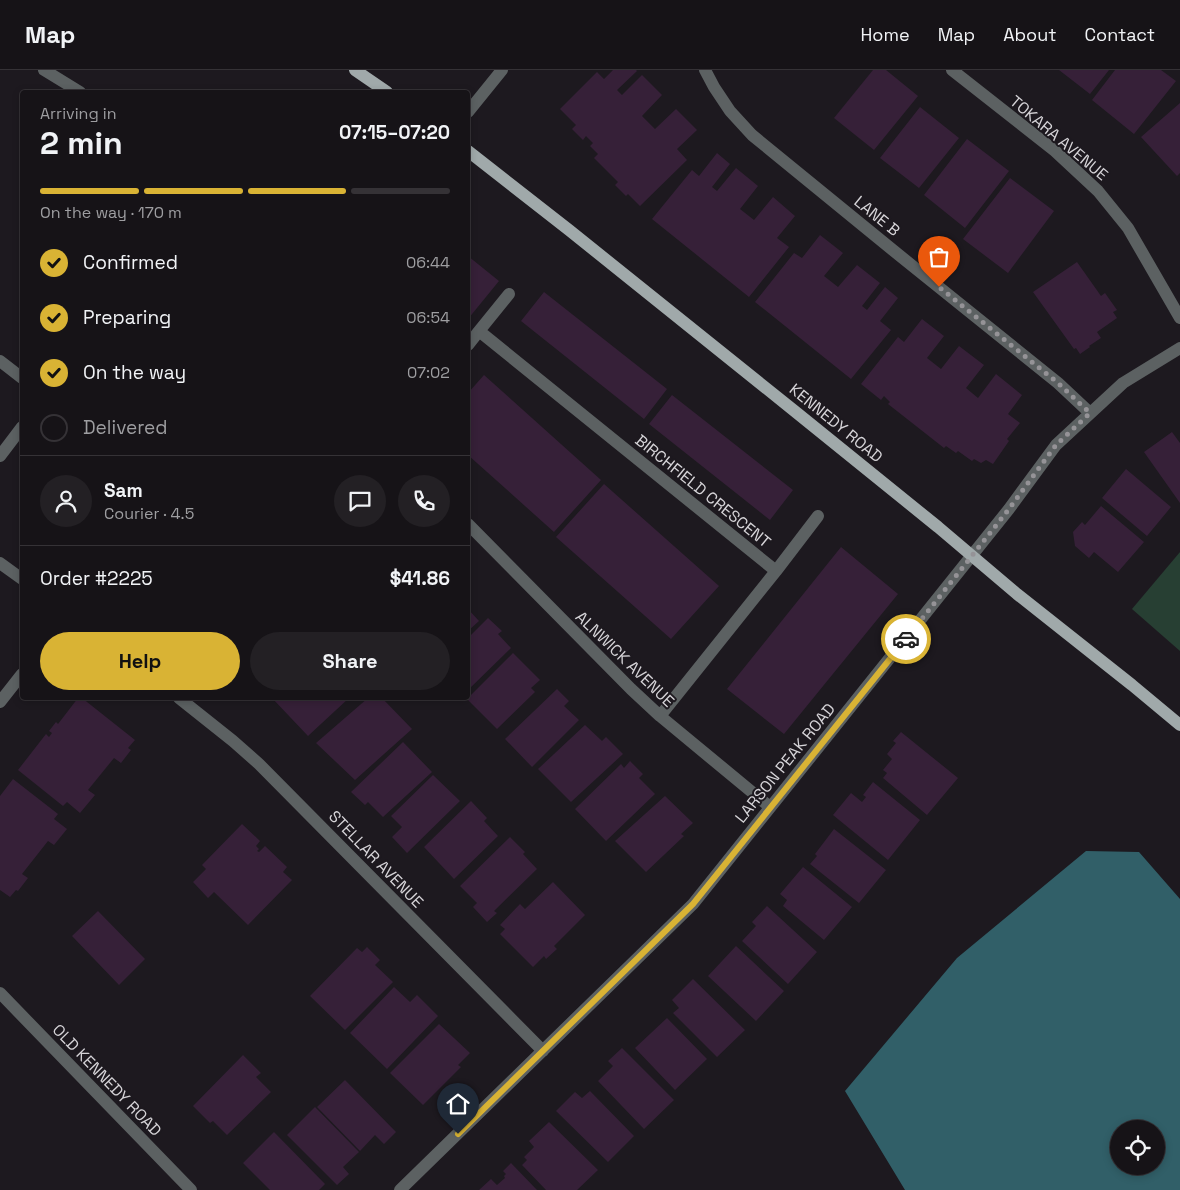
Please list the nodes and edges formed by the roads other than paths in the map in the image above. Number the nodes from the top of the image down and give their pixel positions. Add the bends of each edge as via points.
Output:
1 (44, 70) edge
2 (355, 70) edge
3 (502, 70) edge
4 (705, 70) edge
5 (952, 70) edge
6 (77, 90) edge
7 (384, 90) edge
8 (470, 110) edge
9 (470, 153) edge
10 (509, 294) dead end
11 (1180, 318) edge
12 (479, 330) junction
13 (470, 342) edge
14 (1180, 348) edge
15 (0, 361) edge
16 (20, 376) edge
17 (1090, 413) junction
18 (20, 430) edge
19 (0, 456) edge
20 (818, 516) dead end
21 (470, 526) edge
22 (972, 556) junction
23 (0, 563) edge
24 (776, 571) junction
25 (20, 578) edge
26 (20, 677) edge
27 (181, 700) edge
28 (0, 702) edge
29 (660, 716) junction
30 (1180, 726) edge
31 (770, 807) junction
32 (0, 993) edge
33 (543, 1051) junction
34 (191, 1190) edge
35 (400, 1190) edge

1 - 6 street
2 - 7 main road
3 - 8 street
4 - 17 street, LANE B via 730,110 752,135 1058,383
5 - 11 street, TOKARA AVENUE via 1055,151 1098,191 1128,228
9 - 22 main road, KENNEDY ROAD
10 - 12 street
12 - 13 street
12 - 24 street, BIRCHFIELD CRESCENT
14 - 17 street, LARSON PEAK ROAD via 1123,383
15 - 16 street
17 - 22 street, LARSON PEAK ROAD via 1056,445
18 - 19 street
20 - 24 street
21 - 29 street, ALNWICK AVENUE
22 - 30 main road, KENNEDY ROAD
22 - 31 street, LARSON PEAK ROAD
23 - 25 street
24 - 29 street, BIRCHFIELD CRESCENT
26 - 28 street
27 - 33 street, STELLAR AVENUE via 259,764
29 - 31 street, ALNWICK AVENUE
31 - 33 street, LARSON PEAK ROAD via 693,904
32 - 34 street, OLD KENNEDY ROAD
33 - 35 street, LARSON PEAK ROAD

